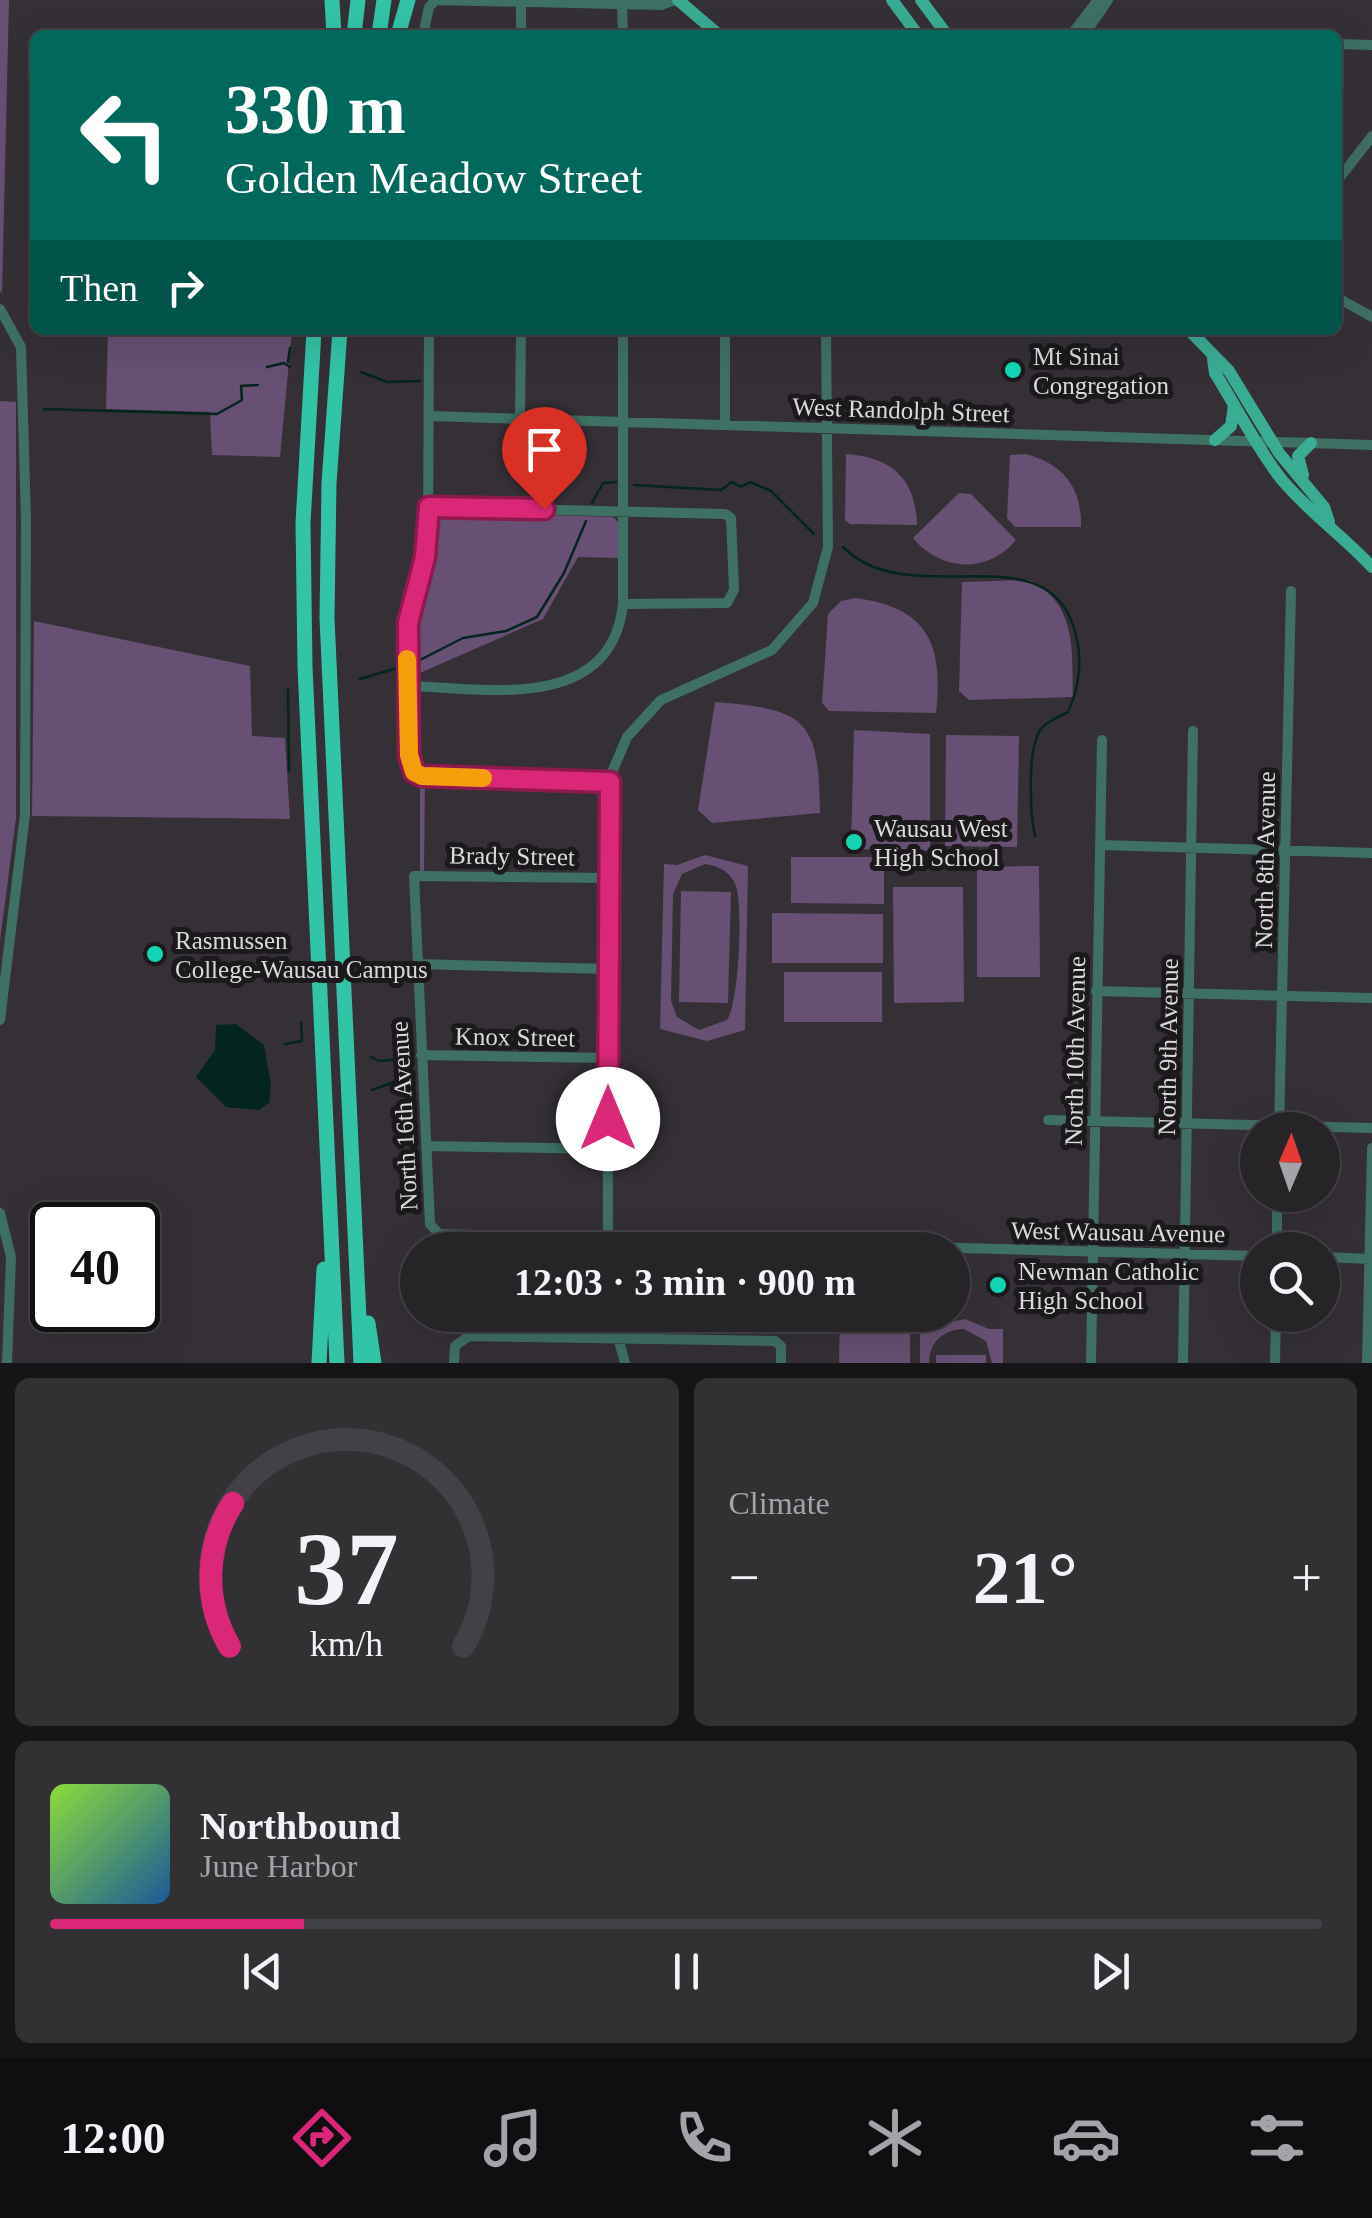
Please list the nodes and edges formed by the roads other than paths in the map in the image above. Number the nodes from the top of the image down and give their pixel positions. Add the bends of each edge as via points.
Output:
1 (332, 0) edge
2 (358, 0) edge
3 (384, 0) edge
4 (394, 0) edge
5 (408, 0) edge
6 (676, 0) edge
7 (892, 0) edge
8 (920, 0) edge
9 (1098, 0) edge
10 (1108, 0) edge
11 (432, 2) edge
12 (520, 2) edge
13 (622, 4) junction
14 (902, 13) junction
15 (334, 30) edge
16 (355, 30) edge
17 (379, 30) edge
18 (390, 30) edge
19 (399, 30) edge
20 (425, 30) edge
21 (521, 30) edge
22 (622, 30) edge
23 (712, 30) edge
24 (914, 30) edge
25 (921, 30) edge
26 (943, 30) edge
27 (1075, 30) edge
28 (1087, 30) edge
29 (1342, 44) edge
30 (1372, 44) edge
31 (1372, 136) edge
32 (1342, 175) edge
33 (1342, 300) edge
34 (0, 308) edge
35 (1372, 317) edge
36 (314, 335) edge
37 (342, 335) edge
38 (429, 335) edge
39 (521, 335) edge
40 (623, 335) edge
41 (725, 335) edge
42 (826, 335) edge
43 (1193, 335) edge
44 (1212, 358) junction
45 (1234, 402) junction
46 (429, 416) junction
47 (520, 418) junction
48 (624, 420) junction
49 (725, 424) junction
50 (828, 427) junction
51 (1215, 440) junction
52 (1256, 441) junction
53 (1271, 441) junction
54 (1311, 443) junction
55 (1372, 445) edge
56 (1313, 495) junction
57 (429, 507) junction
58 (623, 511) junction
59 (1329, 522) junction
60 (1372, 567) edge
61 (1291, 591) dead end
62 (623, 604) junction
63 (408, 686) junction
64 (1193, 731) dead end
65 (1102, 740) dead end
66 (610, 782) junction
67 (1100, 845) junction
68 (1192, 847) junction
69 (1285, 850) junction
70 (1372, 853) edge
71 (416, 874) joint
72 (608, 878) junction
73 (417, 964) junction
74 (608, 969) junction
75 (1096, 991) junction
76 (1189, 994) junction
77 (1282, 996) junction
78 (1372, 998) edge
79 (0, 1020) edge
80 (421, 1055) junction
81 (608, 1058) junction
82 (1279, 1112) edge
83 (1048, 1120) dead end
84 (1094, 1122) junction
85 (1186, 1124) junction
86 (1240, 1126) edge
87 (1340, 1128) edge
88 (1372, 1128) edge
89 (426, 1146) junction
90 (1372, 1148) edge
91 (608, 1150) junction
92 (329, 1210) junction
93 (0, 1213) edge
94 (356, 1215) junction
95 (437, 1232) edge
96 (608, 1232) edge
97 (970, 1250) edge
98 (1091, 1252) junction
99 (1184, 1254) junction
100 (1240, 1256) edge
101 (1340, 1258) edge
102 (1370, 1259) edge
103 (5, 1269) edge
104 (615, 1332) edge
105 (1276, 1332) edge
106 (616, 1336) junction
107 (8, 1363) edge
108 (320, 1363) edge
109 (337, 1363) edge
110 (361, 1363) edge
111 (374, 1363) edge
112 (454, 1363) edge
113 (625, 1363) edge
114 (781, 1363) edge
115 (1091, 1363) edge
116 (1183, 1363) edge
117 (1275, 1363) edge
118 (1367, 1363) edge

1 - 15 highway
2 - 16 highway
3 - 17 highway
4 - 18 highway
5 - 19 highway
6 - 13 street
6 - 23 main road
7 - 14 main road
8 - 26 main road
9 - 27 street
10 - 28 street
11 - 12 street
11 - 20 street
12 - 13 street
12 - 21 street
13 - 22 street
14 - 24 main road
14 - 25 main road
29 - 30 street
31 - 32 street
33 - 35 street
34 - 79 street via 21,347 26,501 24,830
36 - 92 highway via 304,634
37 - 94 highway via 327,543 328,645
38 - 46 street
39 - 47 street
40 - 48 street
41 - 49 street
42 - 50 street
43 - 44 main road
44 - 45 main road
44 - 53 main road via 1229,371
45 - 51 main road via 1231,426
45 - 52 main road
46 - 47 street, West Randolph Street
46 - 57 street
47 - 48 street, West Randolph Street
48 - 49 street, West Randolph Street
48 - 58 street
49 - 50 street, West Randolph Street
50 - 51 street, West Randolph Street
50 - 66 street via 821,586 792,632 755,660 660,700 627,737
51 - 52 street, West Randolph Street
52 - 53 street, West Randolph Street
52 - 59 main road via 1311,512
53 - 54 street, West Randolph Street
53 - 56 main road
54 - 55 street, West Randolph Street
54 - 56 main road via 1297,464
56 - 59 main road
57 - 58 street
57 - 63 street via 408,623
58 - 62 street
58 - 62 street via 731,518 734,590 727,602
59 - 60 main road
61 - 69 street, North 8th Avenue
62 - 63 street via 603,653 563,684 530,690
63 - 66 street via 414,772
64 - 68 street, North 9th Avenue
65 - 67 street, North 10th Avenue
66 - 72 street
67 - 68 street
67 - 75 street, North 10th Avenue
68 - 69 street
68 - 76 street, North 9th Avenue
69 - 70 street
69 - 77 street, North 8th Avenue
71 - 72 street, Brady Street
71 - 73 street, North 16th Avenue
72 - 74 street
73 - 74 street
73 - 80 street, North 16th Avenue
74 - 81 street
75 - 76 street
75 - 84 street, North 10th Avenue
76 - 77 street
76 - 85 street, North 9th Avenue
77 - 78 street
77 - 82 street, North 8th Avenue
80 - 81 street, Knox Street
80 - 89 street, North 16th Avenue
81 - 91 street
83 - 84 street
84 - 85 street
84 - 98 street, North 10th Avenue
85 - 86 street
85 - 99 street, North 9th Avenue
87 - 88 street
89 - 91 street
89 - 95 street, North 16th Avenue via 430,1224
90 - 102 street
91 - 96 street
92 - 108 highway
92 - 109 highway
93 - 103 street via 9,1241
94 - 110 highway
94 - 111 highway
97 - 98 street, West Wausau Avenue
98 - 99 street, West Wausau Avenue
98 - 115 street, North 10th Avenue
99 - 100 street, West Wausau Avenue
99 - 116 street, North 9th Avenue
101 - 102 street
102 - 118 street
103 - 107 street
104 - 106 street
105 - 117 street
106 - 112 street via 469,1336 456,1344
106 - 113 street
106 - 114 street via 779,1342

